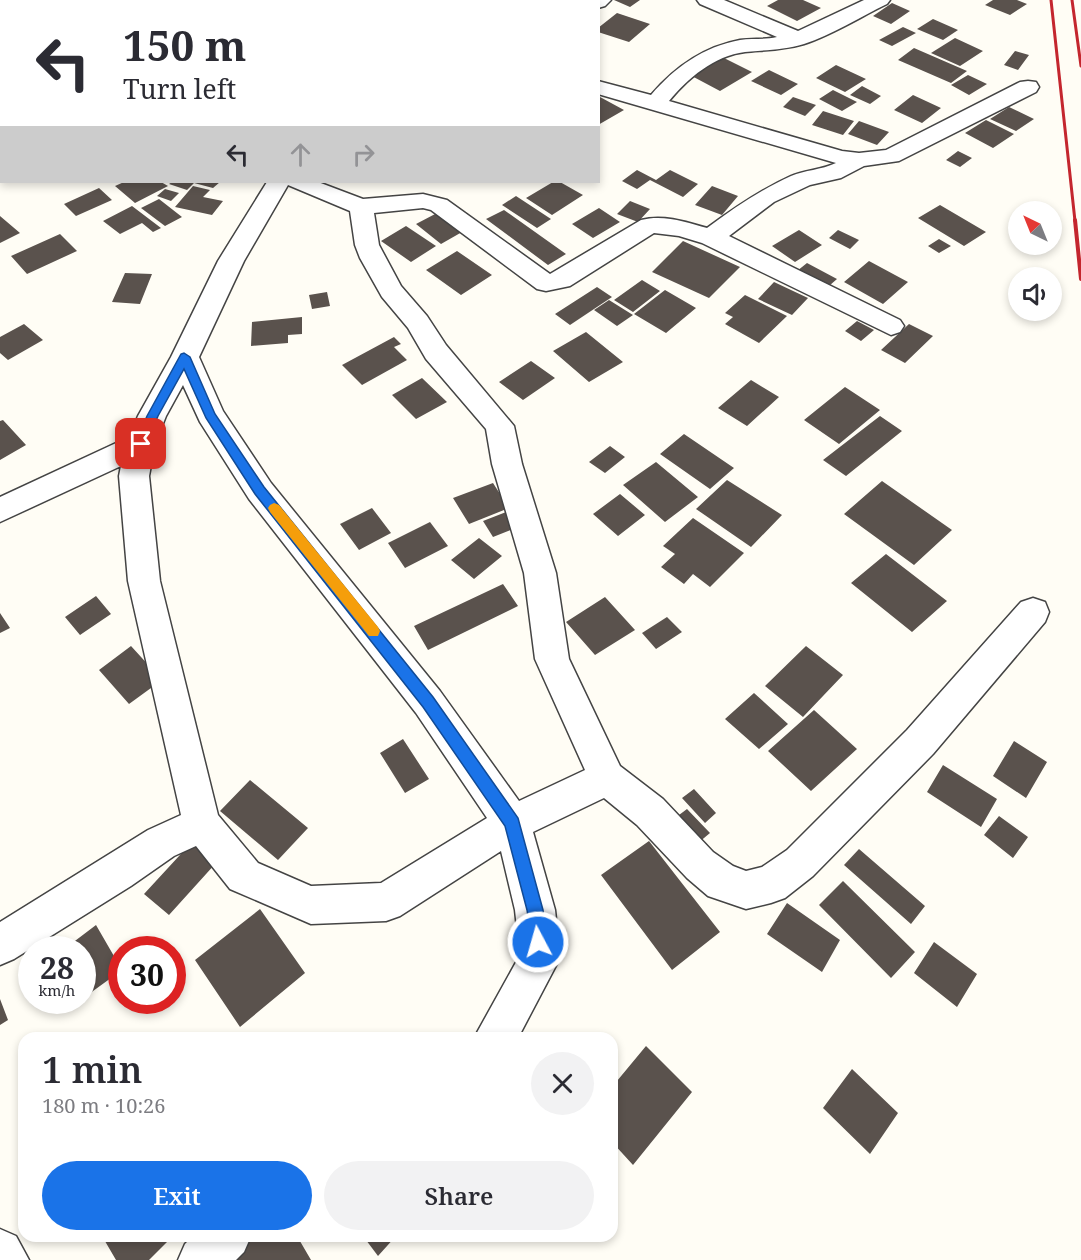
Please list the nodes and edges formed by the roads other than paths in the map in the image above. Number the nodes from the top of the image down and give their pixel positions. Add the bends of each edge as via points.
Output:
1 (707, 0) edge
2 (870, 2) edge
3 (798, 39) junction
4 (1028, 87) dead end
5 (600, 88) edge
6 (655, 104) junction
7 (859, 160) junction
8 (277, 183) edge
9 (301, 183) edge
10 (361, 207) junction
11 (711, 237) junction
12 (891, 326) dead end
13 (184, 357) junction
14 (141, 444) junction
15 (0, 510) edge
16 (1033, 612) dead end
17 (607, 778) junction
18 (512, 823) junction
19 (201, 824) junction
20 (0, 945) edge
21 (498, 1032) edge
22 (221, 1242) edge
23 (0, 1252) edge
24 (6, 1260) edge
25 (201, 1260) edge

1 - 3 street
2 - 3 street
3 - 6 street via 742,46 720,53 692,66
4 - 7 street via 891,156
5 - 6 street
6 - 7 street
7 - 11 street via 766,197
8 - 13 street via 231,261
9 - 10 street
10 - 11 street via 423,201 439,205 546,282 561,280 650,225
10 - 17 street via 367,245 391,291 418,322 436,352 500,426 507,464 540,573 552,659
11 - 12 street
13 - 14 street
13 - 18 street via 210,415 260,491 428,702
14 - 15 street
14 - 19 street via 134,476 144,581
16 - 17 street via 920,742 800,862 771,885 746,890 722,882 700,865 650,812
17 - 18 street
18 - 19 street via 386,902 311,904 244,876
18 - 21 street via 535,910 540,958
19 - 20 street via 161,843
22 - 25 street
23 - 24 street

